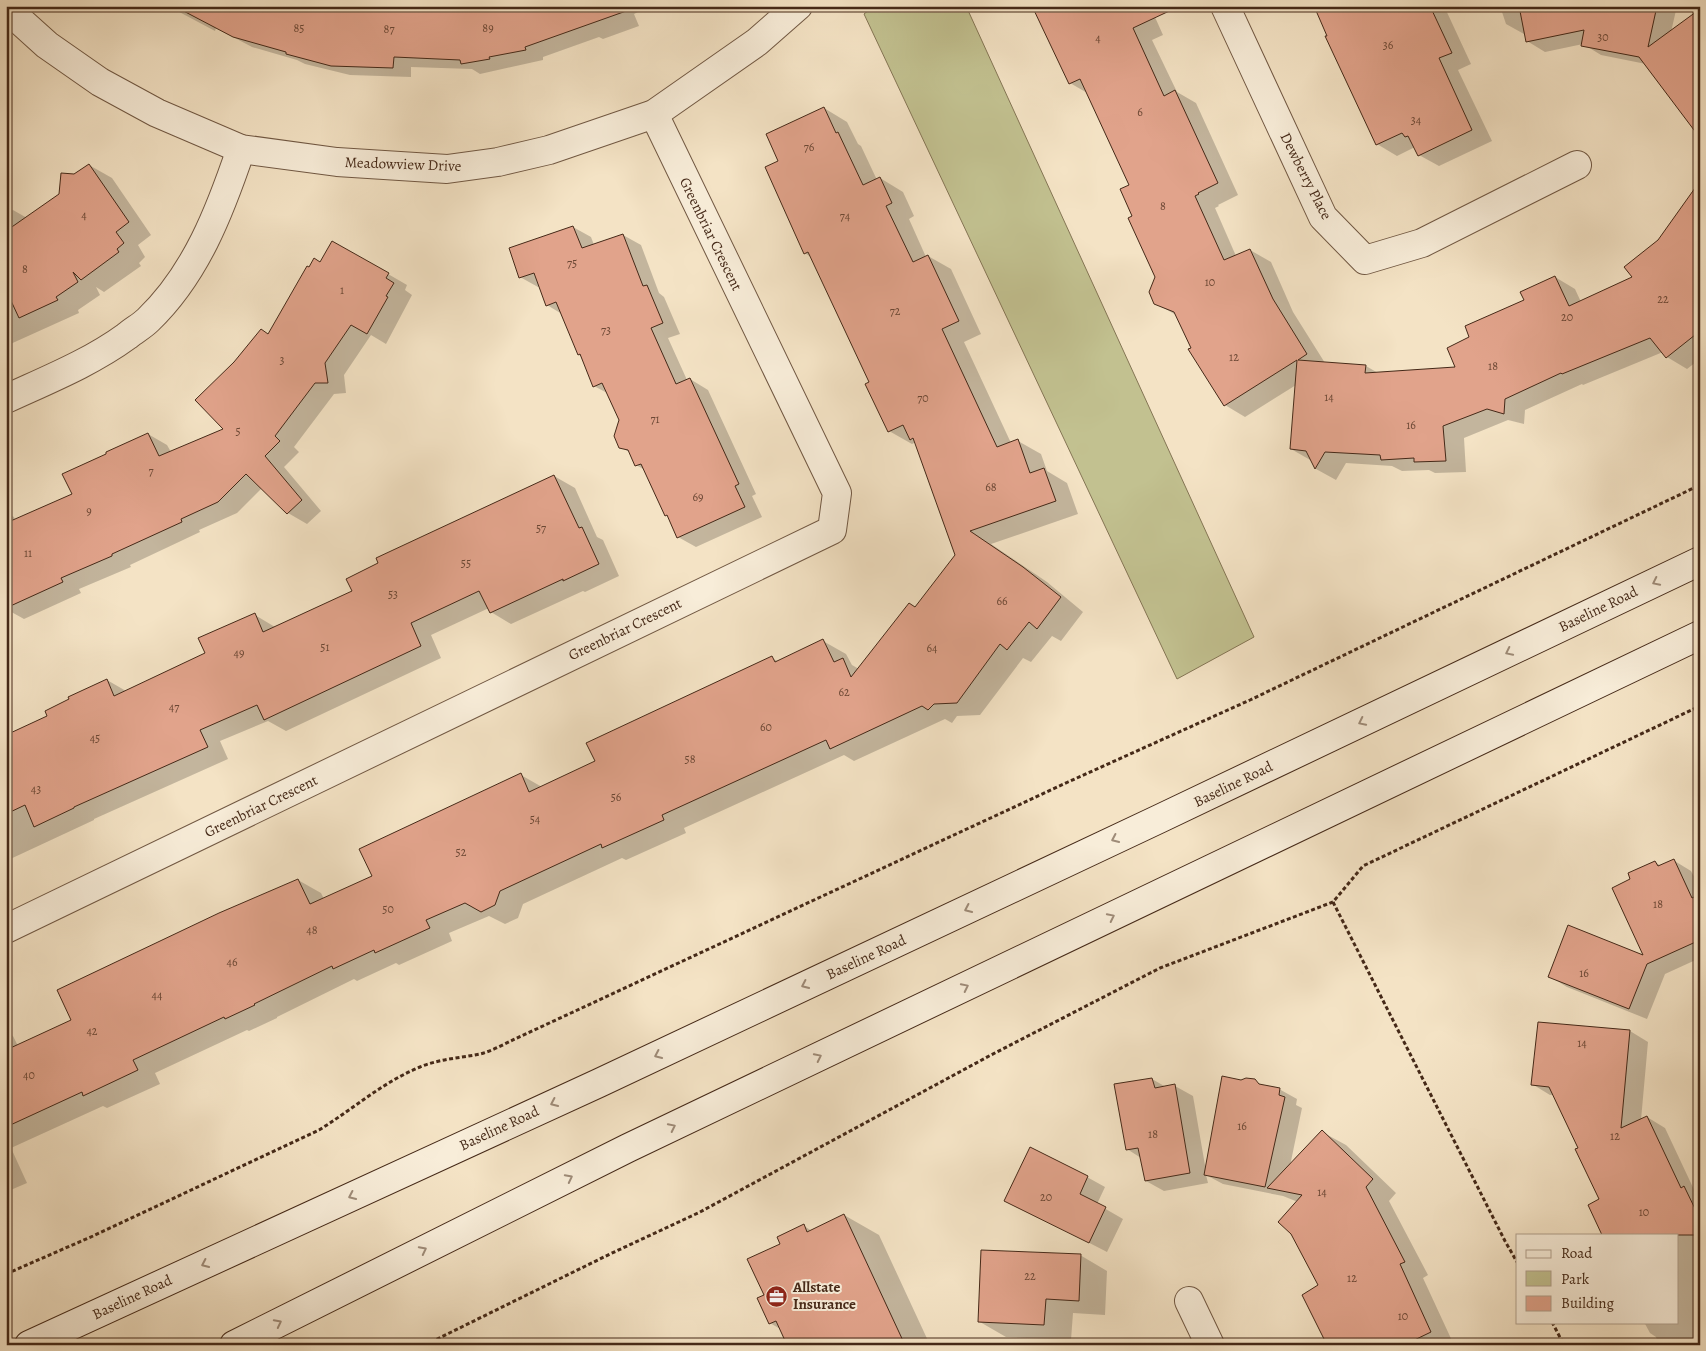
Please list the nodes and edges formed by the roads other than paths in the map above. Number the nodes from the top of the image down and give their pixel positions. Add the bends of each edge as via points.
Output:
1 (798, 6) edge
2 (1224, 6) edge
3 (6, 8) edge
4 (654, 114) junction
5 (241, 149) junction
6 (1577, 165) dead end
7 (6, 399) edge
8 (1700, 561) edge
9 (1700, 635) edge
10 (6, 928) edge
11 (1188, 1302) dead end
12 (29, 1345) edge
13 (234, 1345) edge
14 (1210, 1345) edge

1 - 4 main road, Meadowview Drive via 757,42
2 - 6 main road, Dewberry Place via 1323,217 1365,260 1422,243
3 - 5 main road, Meadowview Drive via 47,45 100,82 157,114
4 - 5 main road, Meadowview Drive via 549,150 447,169 338,162
4 - 10 main road, Greenbriar Crescent via 837,493 832,530
5 - 7 main road via 207,238 177,286 148,320 110,348
8 -> 12 main road, Baseline Road via 599,1083
13 -> 9 main road via 637,1144
11 - 14 main road

